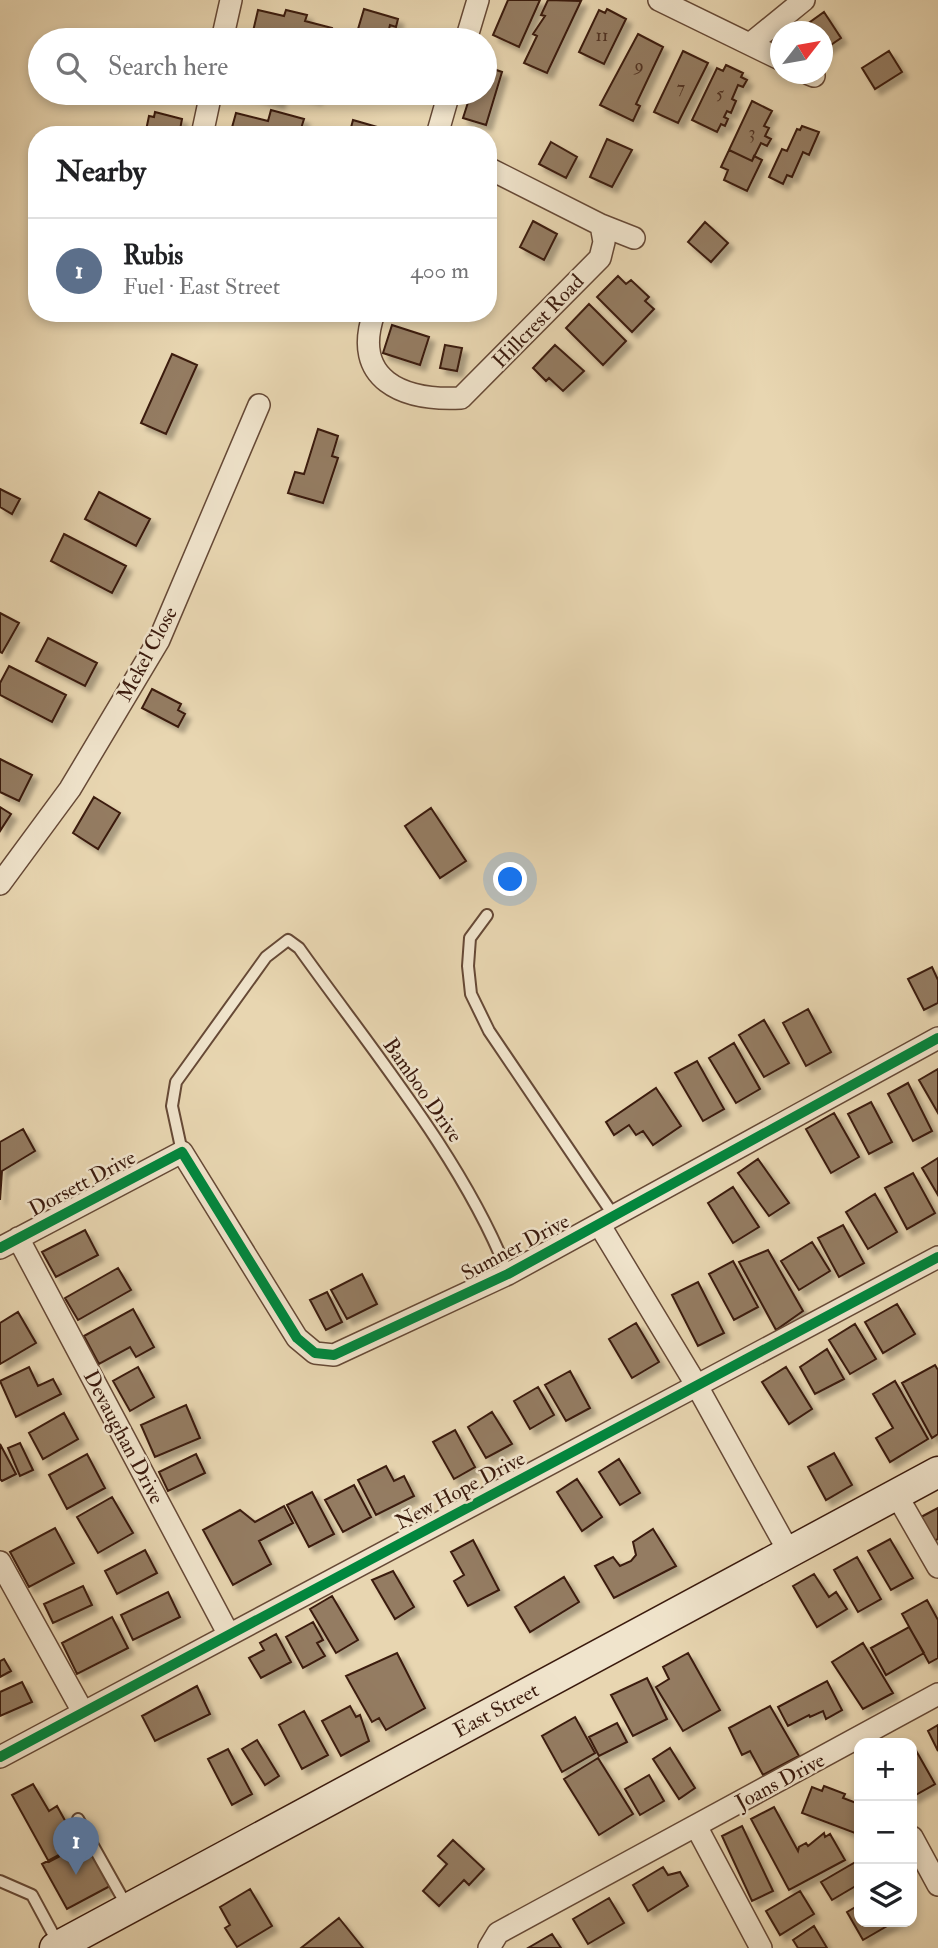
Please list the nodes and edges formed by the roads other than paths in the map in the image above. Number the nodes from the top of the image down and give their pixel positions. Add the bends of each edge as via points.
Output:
1 (231, 0) edge
2 (478, 0) edge
3 (659, 0) edge
4 (804, 0) edge
5 (225, 28) edge
6 (470, 28) edge
7 (750, 44) junction
8 (770, 54) edge
9 (208, 105) edge
10 (446, 105) edge
11 (204, 126) edge
12 (440, 126) edge
13 (497, 173) edge
14 (601, 225) junction
15 (634, 238) dead end
16 (372, 322) edge
17 (260, 405) dead end
18 (0, 884) edge
19 (487, 915) dead end
20 (288, 940) joint
21 (938, 1038) edge
22 (182, 1152) junction
23 (607, 1220) junction
24 (9, 1243) edge
25 (938, 1257) edge
26 (508, 1274) junction
27 (697, 1386) junction
28 (938, 1472) edge
29 (896, 1494) junction
30 (789, 1552) junction
31 (0, 1562) edge
32 (938, 1567) edge
33 (229, 1635) junction
34 (938, 1695) edge
35 (83, 1712) junction
36 (865, 1738) edge
37 (854, 1744) edge
38 (0, 1757) edge
39 (78, 1819) dead end
40 (696, 1826) junction
41 (917, 1846) edge
42 (0, 1881) edge
43 (938, 1885) edge
44 (128, 1908) junction
45 (57, 1947) edge
46 (489, 1948) edge
47 (761, 1948) edge

1 - 5 street
2 - 6 street
3 - 7 street
4 - 7 street
7 - 8 street
9 - 11 street
10 - 12 street
13 - 14 street
14 - 15 street
14 - 16 street, Hillcrest Road via 604,242 600,258 461,398 415,394 382,378 366,346
17 - 18 street, Mekel Close via 159,640 70,789
19 - 23 lane via 470,938 471,994 489,1031
20 - 22 lane, Sumner Drive via 266,957 176,1082 172,1105
20 - 26 lane, Bamboo Drive via 299,948 447,1157 493,1234
21 - 23 street, Sumner Drive
22 - 24 street, Dorsett Drive
22 - 26 street, Sumner Drive via 284,1321 315,1353 351,1349
23 - 26 street, Sumner Drive
23 - 27 street
24 - 33 street, Devaughan Drive
25 - 27 street, New Hope Drive
27 - 30 street
27 - 33 street, New Hope Drive
28 - 29 main road, East Street
29 - 30 main road, East Street
29 - 32 street
30 - 44 main road, East Street
31 - 35 street
33 - 35 street, New Hope Drive
34 - 36 street, Joans Drive
35 - 38 street, New Hope Drive
37 - 40 street, Joans Drive
39 - 44 lane
40 - 46 street, Joans Drive via 498,1933
40 - 47 street
41 - 43 street
42 - 45 lane via 32,1895
44 - 45 main road, East Street

